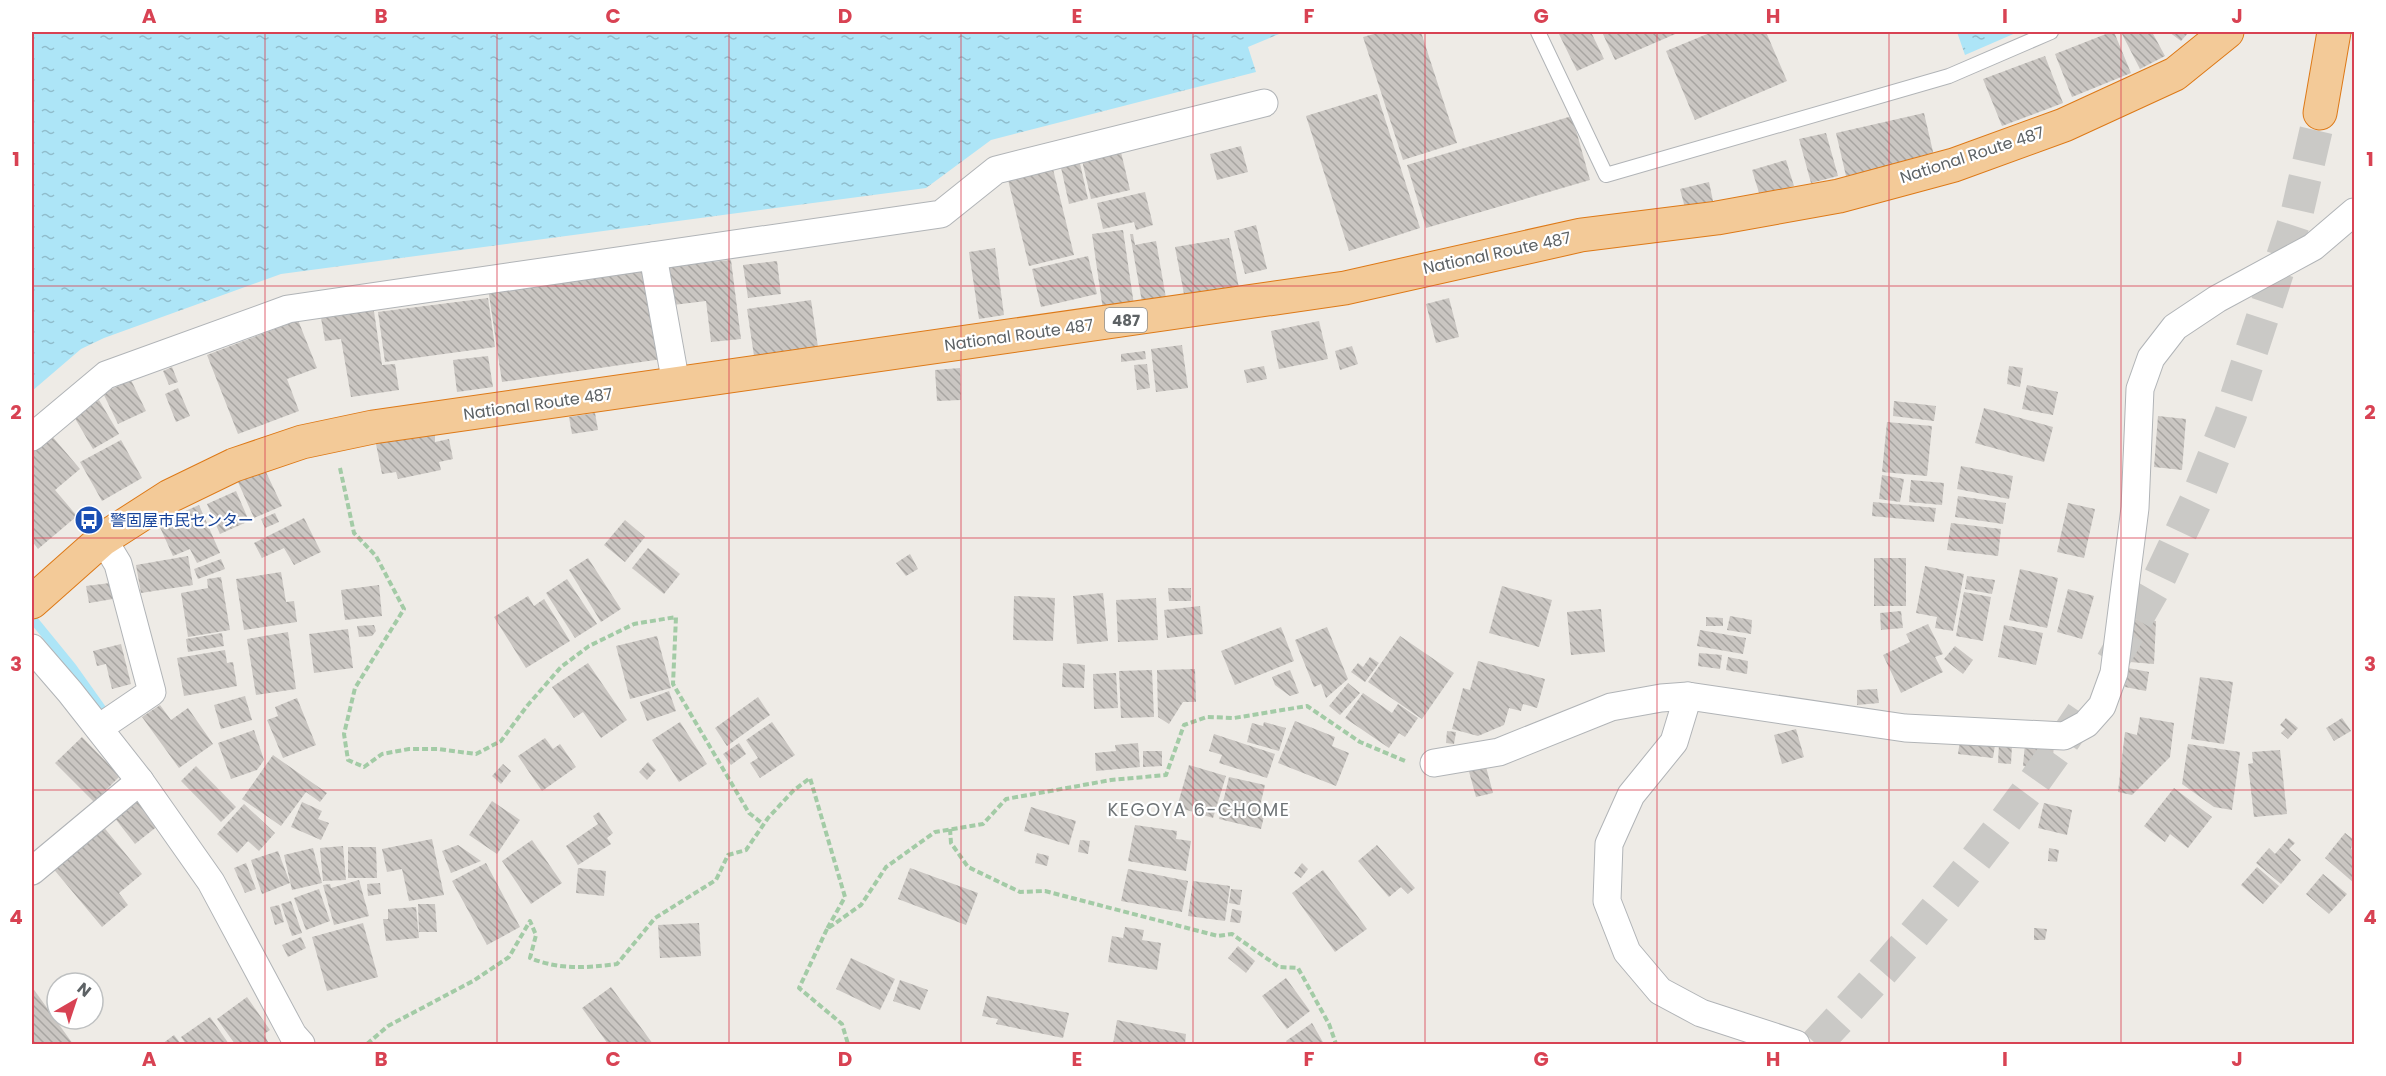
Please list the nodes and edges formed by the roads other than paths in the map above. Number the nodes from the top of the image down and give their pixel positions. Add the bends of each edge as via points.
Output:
1 (1538, 32) edge
2 (2051, 32) edge
3 (2228, 32) edge
4 (2334, 32) edge
5 (1264, 103) dead end
6 (2320, 113) tunnel mouth
7 (2355, 212) edge
8 (653, 256) junction
9 (675, 384) junction
10 (32, 437) edge
11 (104, 539) junction
12 (36, 589) edge
13 (32, 648) edge
14 (1688, 696) junction
15 (99, 728) junction
16 (1434, 763) road end
17 (140, 781) junction
18 (32, 871) edge
19 (301, 1044) edge
20 (1796, 1044) edge

1 - 2 lane via 1606,175 1949,76
3 - 9 highway, National Route 487 / 487 via 2175,74 2064,125 1954,165 1839,196 1717,218 1581,235 1345,288
4 - 6 highway
5 - 8 street via 996,170 941,214
7 - 14 street via 2313,247 2217,299 2175,327 2151,358 2139,389 2134,508 2114,673 2102,706 2086,724 2064,736 1905,728
8 - 9 street
8 - 10 street via 288,309 106,375
9 - 11 highway, National Route 487 / 487 via 373,427 302,442 234,465 170,496
11 - 12 highway, National Route 487 / 487
11 - 15 street via 118,564 152,692
13 - 15 street
14 - 16 street via 1611,707 1499,752
14 - 20 street via 1674,742 1631,795 1609,844 1607,901 1627,952 1660,991 1701,1013
15 - 17 street
17 - 18 street
17 - 19 street via 211,882

